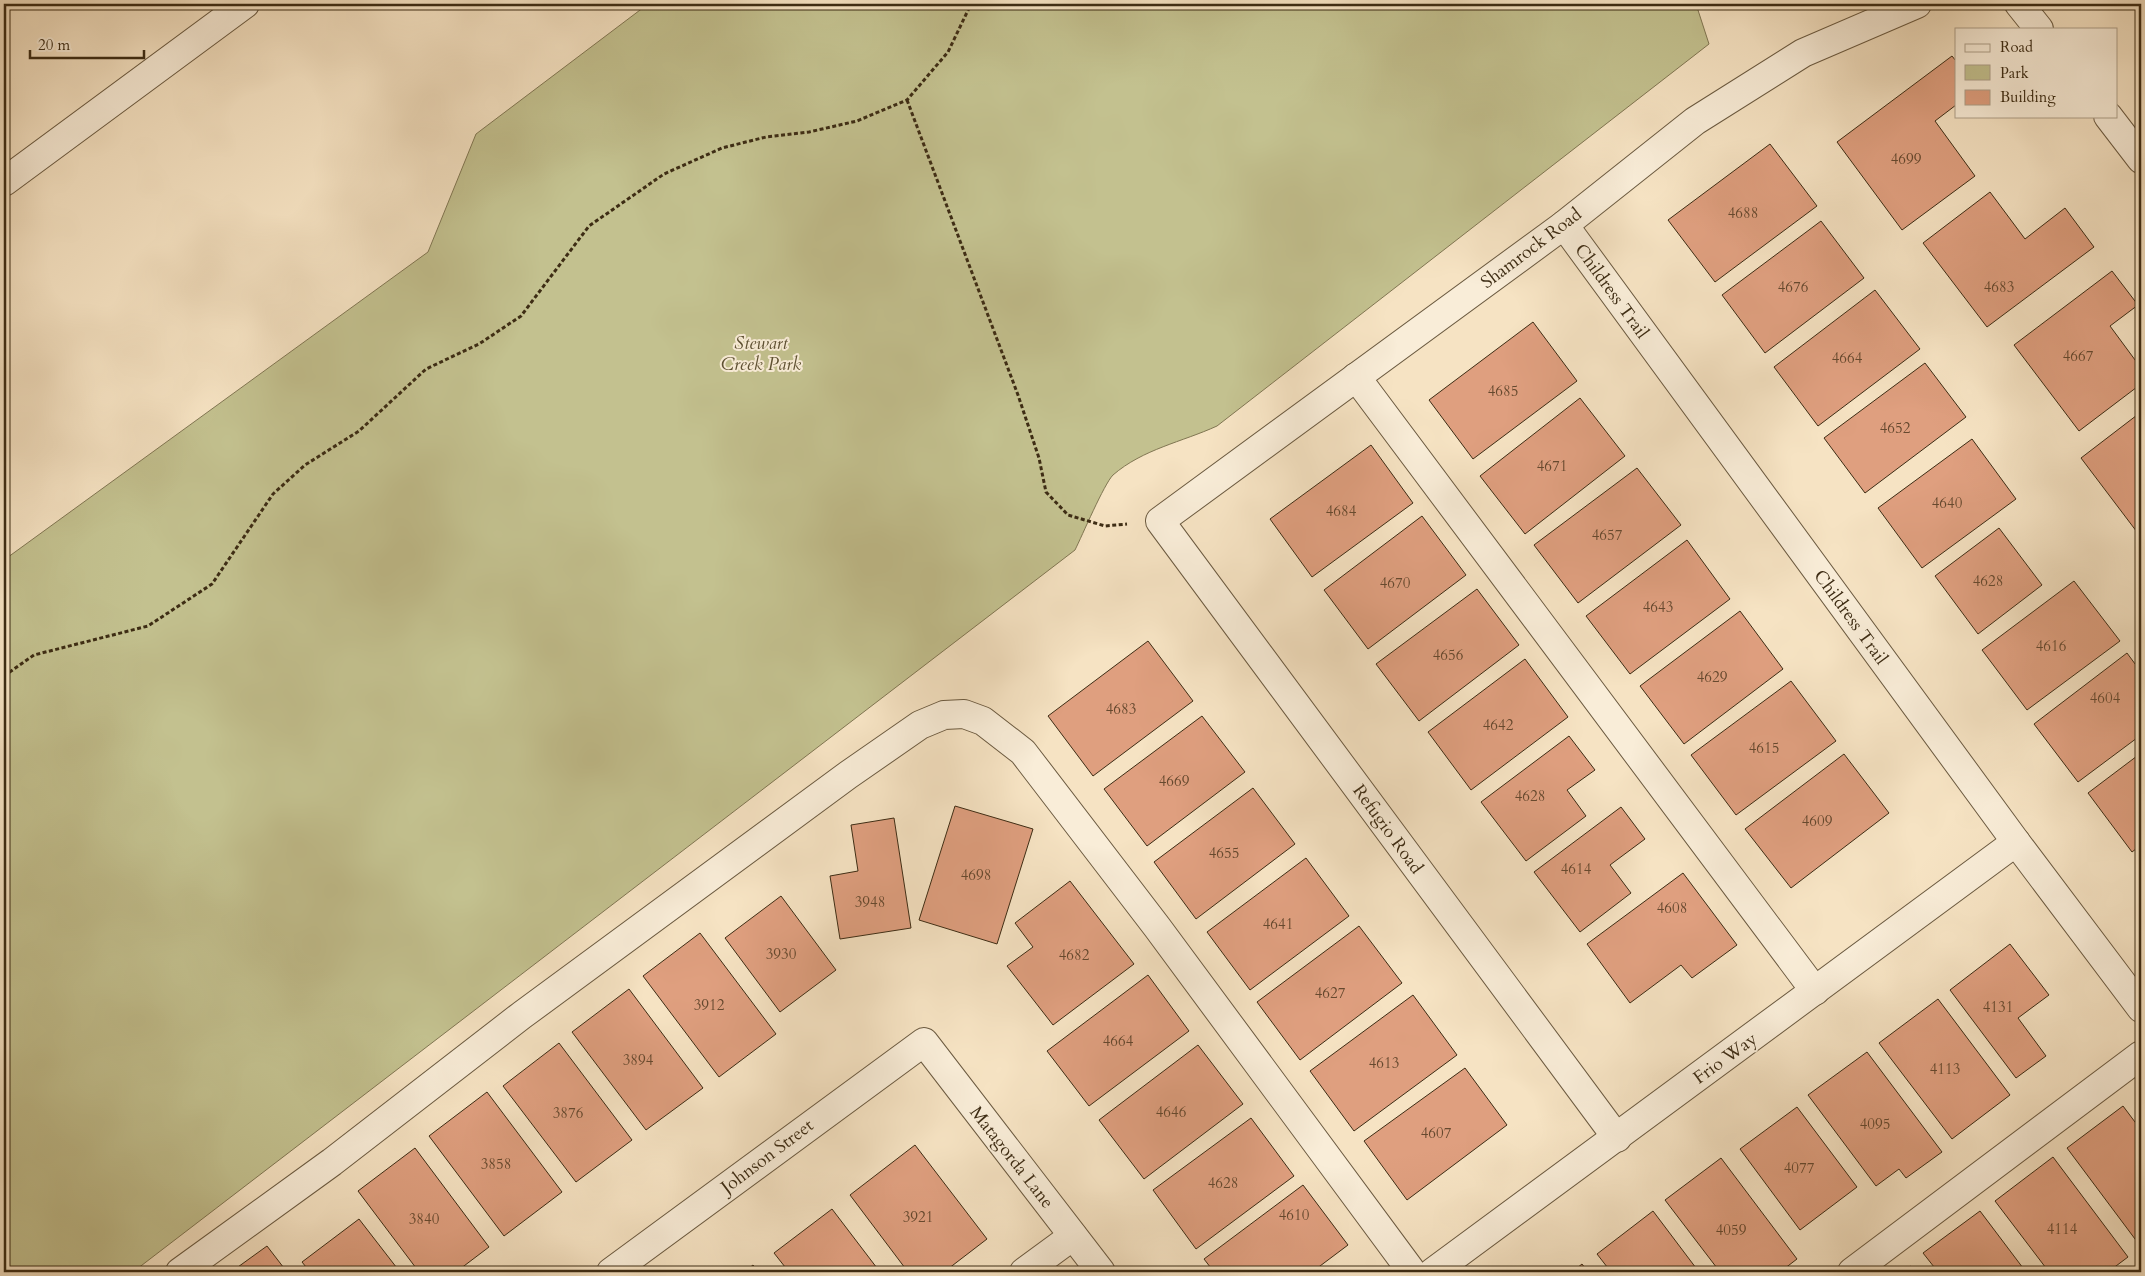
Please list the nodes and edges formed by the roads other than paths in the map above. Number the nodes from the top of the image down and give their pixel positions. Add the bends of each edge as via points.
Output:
1 (245, 4) edge
2 (1917, 4) edge
3 (2019, 4) edge
4 (2038, 28) edge
5 (2110, 118) edge
6 (2141, 159) edge
7 (4, 182) edge
8 (1564, 224) junction
9 (1356, 377) junction
10 (1160, 521) joint
11 (2016, 842) junction
12 (1815, 991) junction
13 (2141, 1008) edge
14 (924, 1042) joint
15 (2141, 1055) edge
16 (1617, 1138) junction
17 (1073, 1236) junction
18 (180, 1272) edge
19 (611, 1272) edge
20 (1024, 1272) edge
21 (1101, 1272) edge
22 (1412, 1272) edge
23 (1434, 1272) edge
24 (1852, 1272) edge

1 - 7 street
2 - 8 street, Shamrock Road via 1803,53 1747,86 1695,121
3 - 4 street
5 - 6 street
8 - 9 street, Shamrock Road
8 - 11 street, Childress Trail
9 - 10 street, Shamrock Road
9 - 12 street
10 - 16 street, Refugio Road
11 - 12 street, Frio Way
11 - 13 street, Childress Trail
12 - 16 street, Frio Way
14 - 17 street, Matagorda Lane
14 - 19 street, Johnson Street
15 - 24 street
16 - 23 street, Frio Way
17 - 20 street
17 - 21 street, Matagorda Lane
18 - 22 street via 848,775 920,725 944,715 964,714 983,721 1023,752

